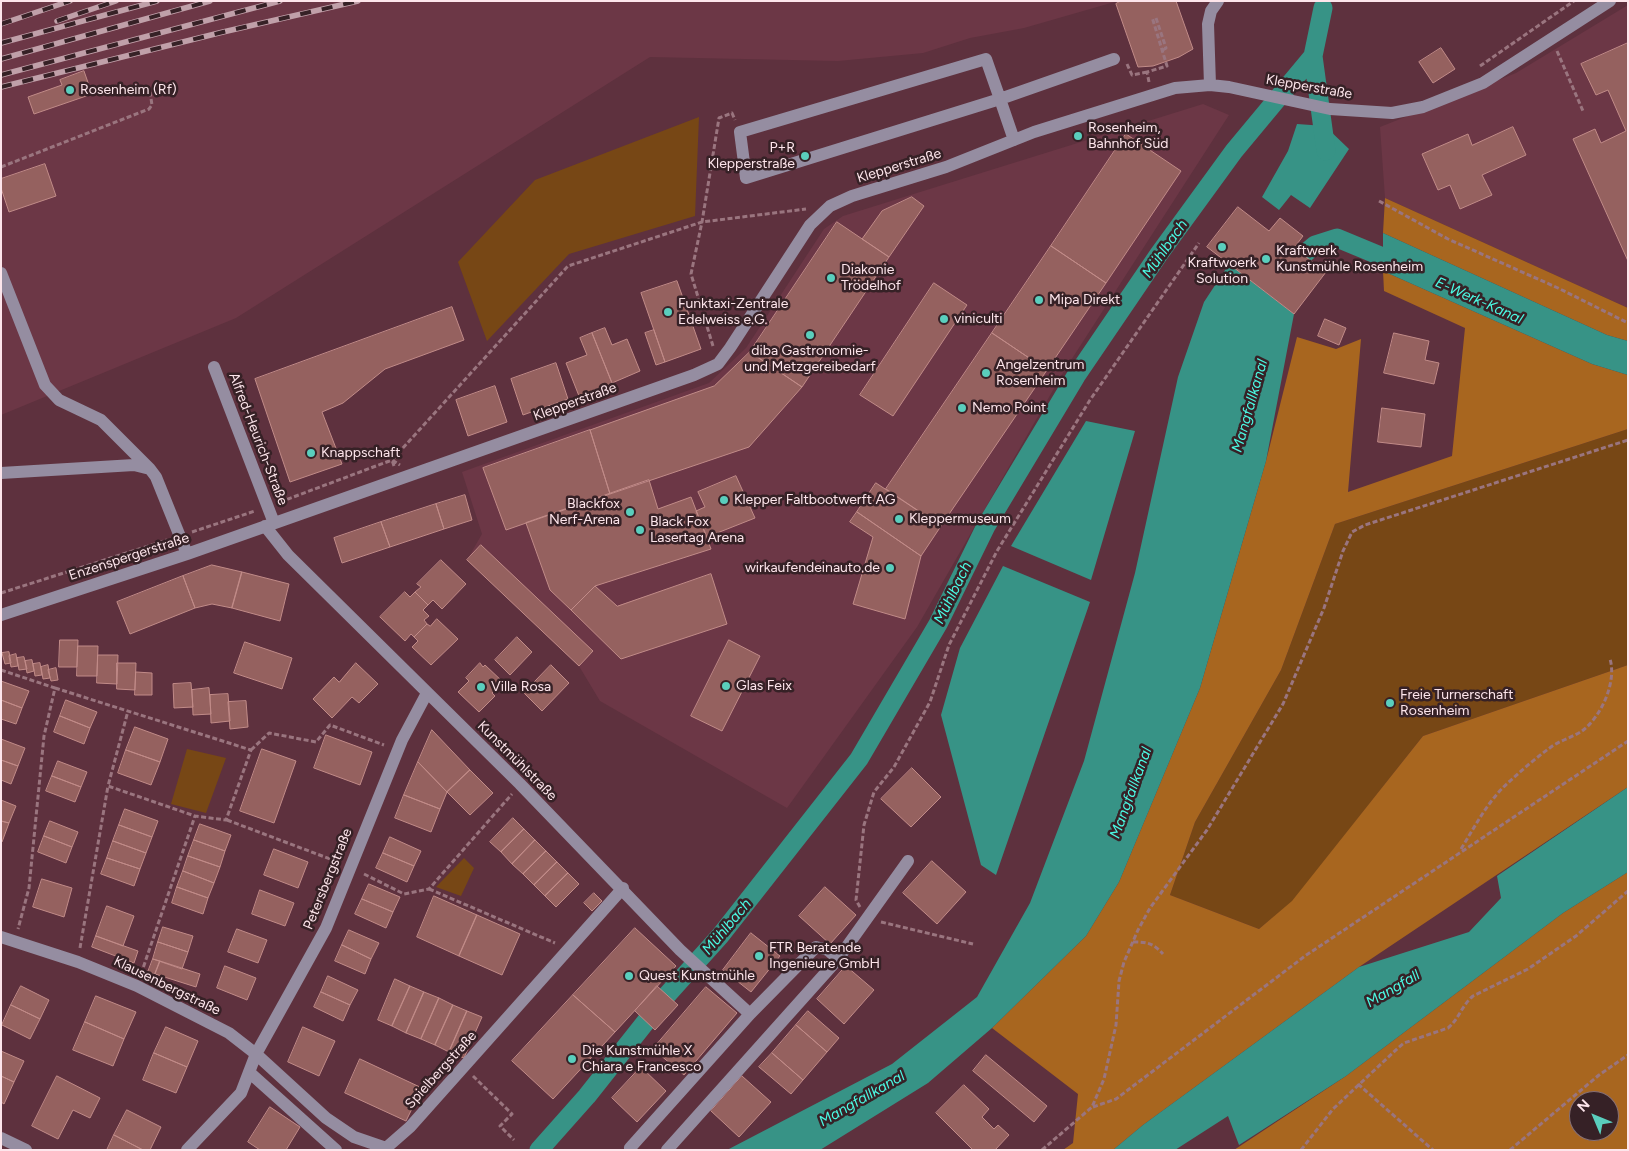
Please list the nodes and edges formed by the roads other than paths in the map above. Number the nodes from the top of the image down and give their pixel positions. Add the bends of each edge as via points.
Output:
1 (1218, 1) edge
2 (1610, 1) edge
3 (1114, 59) road end
4 (1210, 85) junction
5 (1000, 98) junction
6 (1014, 140) junction
7 (1, 273) edge
8 (214, 366) dead end
9 (150, 469) junction
10 (1, 473) edge
11 (270, 524) junction
12 (187, 554) junction
13 (1, 615) edge
14 (427, 693) junction
15 (908, 861) dead end
16 (623, 888) junction
17 (1, 937) edge
18 (838, 959) junction
19 (750, 1014) junction
20 (256, 1054) junction
21 (249, 1072) junction
22 (1, 1138) edge
23 (26, 1150) edge
24 (187, 1150) edge
25 (336, 1150) edge
26 (631, 1150) edge
27 (667, 1150) edge

1 - 4 street via 1211,10 1208,24
2 - 4 street, Klepperstraße via 1483,83 1436,103 1392,113 1330,109
3 - 5 street
4 - 6 street, Klepperstraße via 1152,94
5 - 5 street via 746,178 740,132 986,59
5 - 6 street
6 - 11 street, Klepperstraße via 946,168 852,196 830,206 810,225 718,364
7 - 9 street via 45,386 59,400 101,420
8 - 11 street, Alfred-Heurich-Straße
9 - 10 street via 134,465
9 - 12 street via 156,476
11 - 12 street, Enzenspergerstraße
11 - 14 street, Kunstmühlstraße via 288,555
12 - 13 street, Enzenspergerstraße
14 - 16 street, Kunstmühlstraße
14 - 20 street, Petersbergstraße via 397,750 326,928
15 - 18 street
16 - 19 street, Kunstmühlstraße via 680,950
16 - 20 street, Spielbergstraße via 410,1128 386,1148 354,1137 326,1118
17 - 20 street, Klausenbergstraße via 78,962 137,986 229,1032
18 - 19 street via 828,950 816,947
18 - 27 street
19 - 26 street
20 - 21 street, Petersbergstraße
21 - 24 street, Petersbergstraße via 241,1093
21 - 25 street
22 - 23 street

